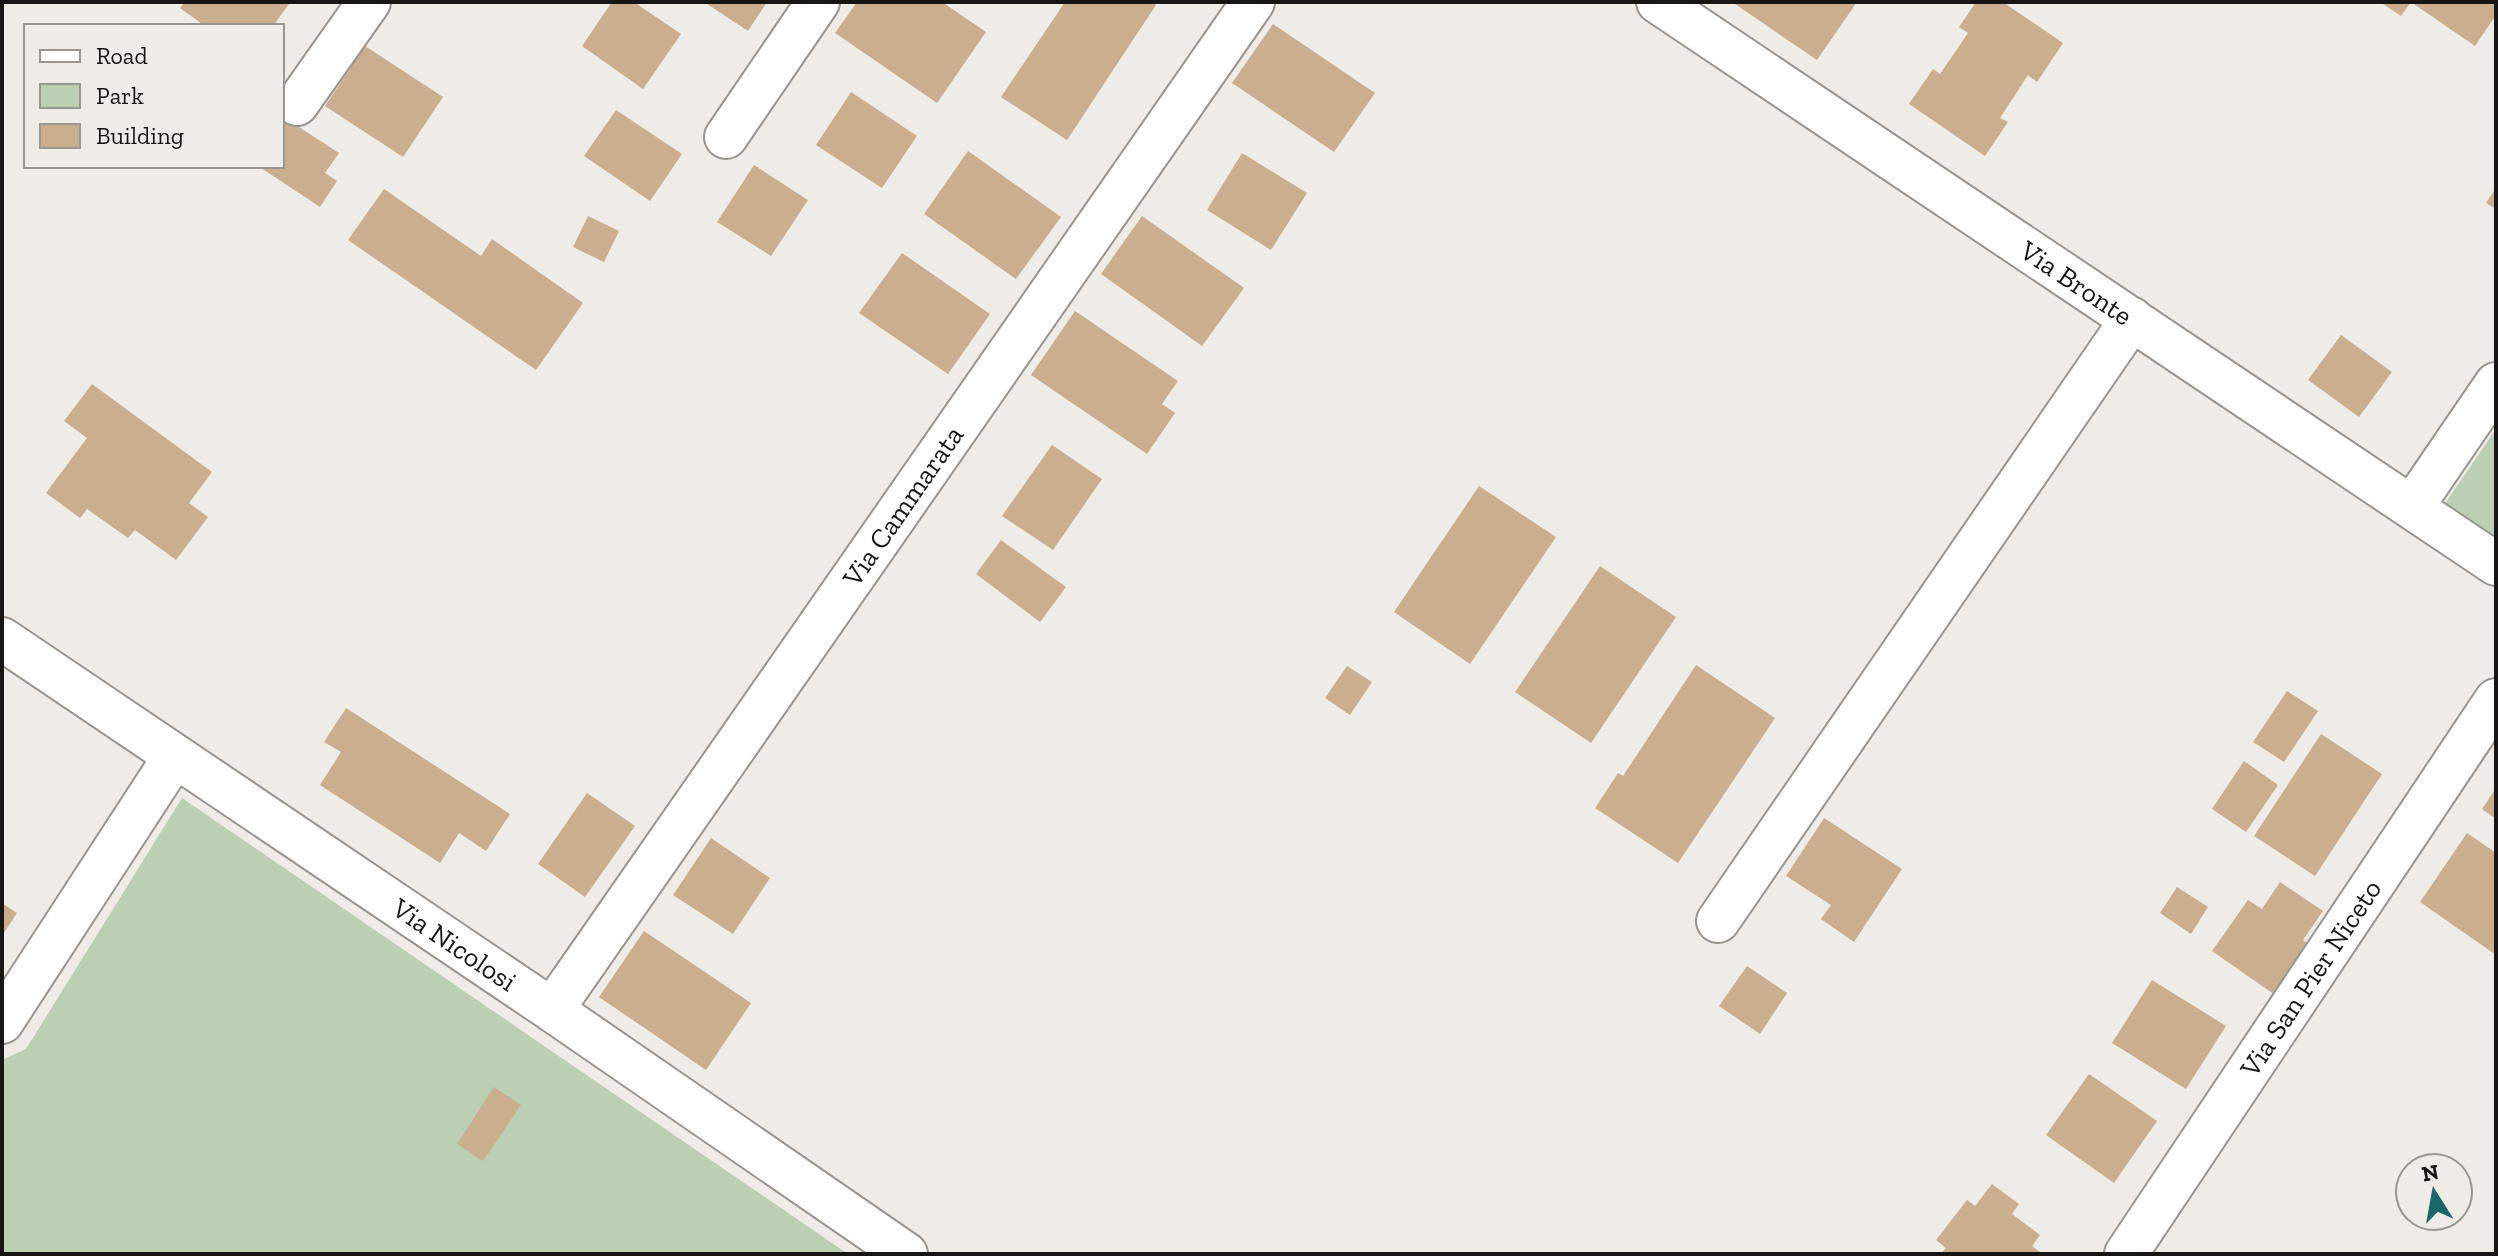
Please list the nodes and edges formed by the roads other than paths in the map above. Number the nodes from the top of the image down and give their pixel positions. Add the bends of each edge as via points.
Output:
1 (369, 2) edge
2 (818, 2) edge
3 (1253, 2) edge
4 (1672, 6) edge
5 (297, 104) dead end
6 (726, 137) dead end
7 (2132, 319) junction
8 (2496, 384) edge
9 (2412, 507) junction
10 (2496, 564) edge
11 (2, 639) edge
12 (2496, 700) edge
13 (175, 756) junction
14 (1718, 921) dead end
15 (552, 1010) junction
16 (2, 1022) edge
17 (906, 1254) edge
18 (2126, 1254) edge

1 - 5 street
2 - 6 street
3 - 15 street, Via Cammarata
4 - 7 street, Via Bronte
7 - 9 street, Via Bronte
7 - 14 street
8 - 9 street
9 - 10 street, Via Bronte
11 - 13 street, Via Nicolosi
12 - 18 street, Via San Pier Niceto
13 - 15 street, Via Nicolosi
13 - 16 street
15 - 17 street, Via Nicolosi

